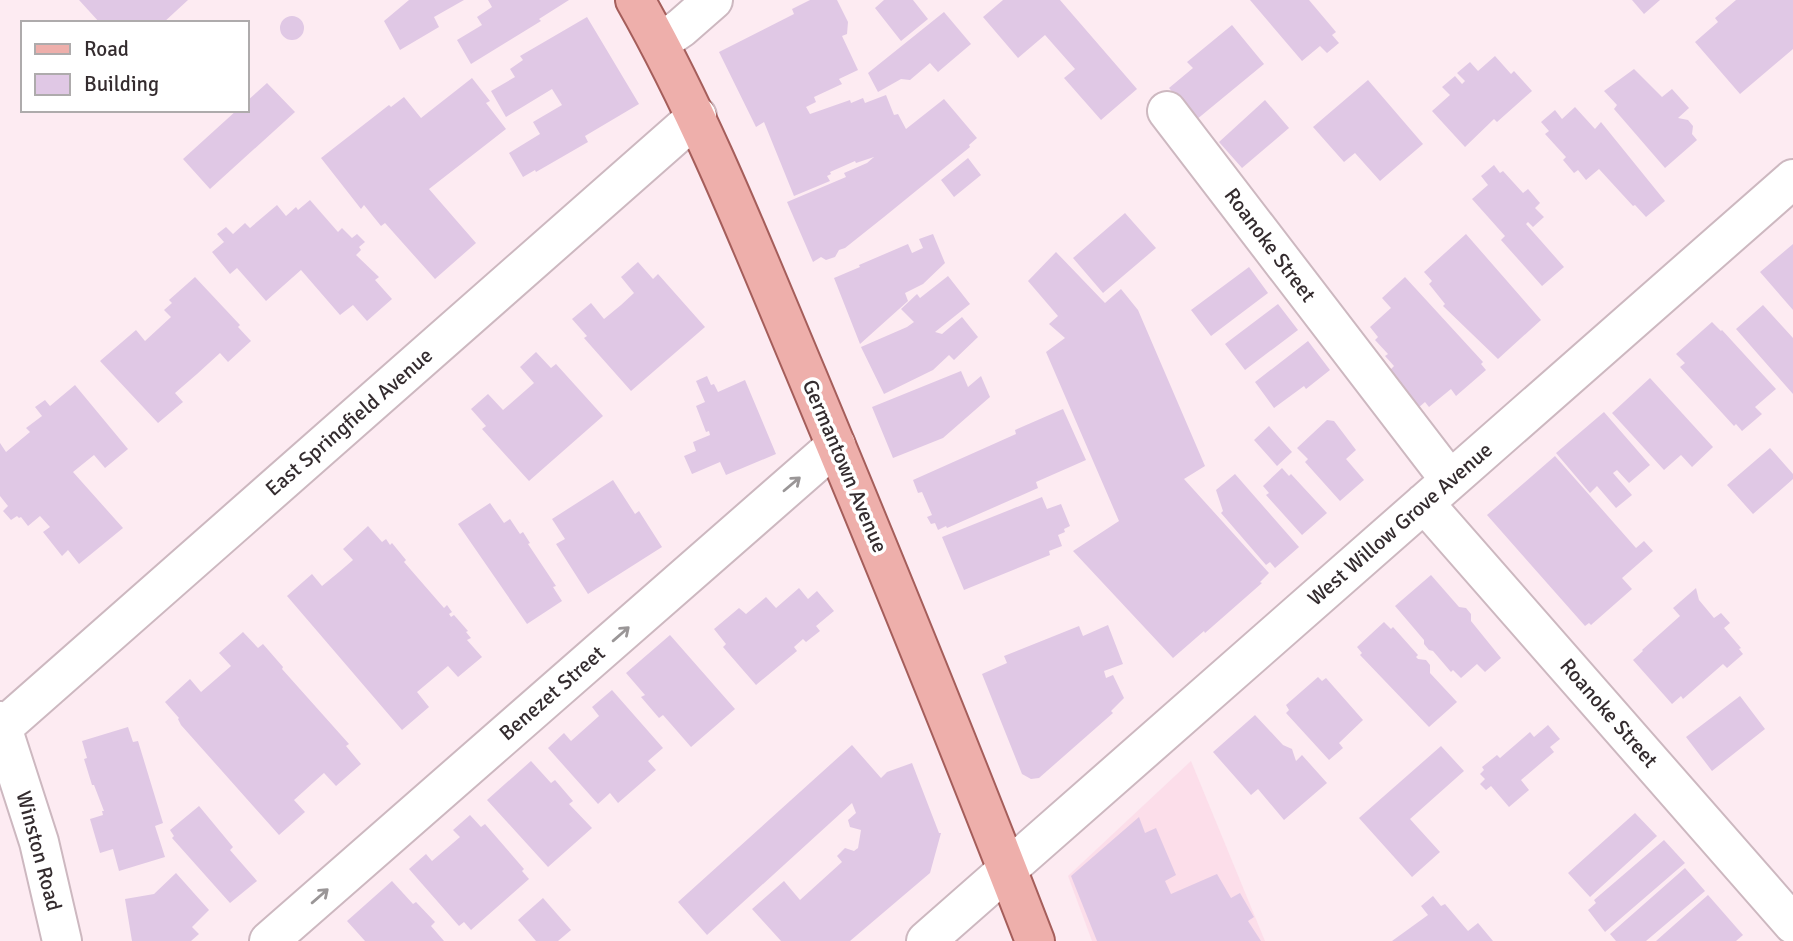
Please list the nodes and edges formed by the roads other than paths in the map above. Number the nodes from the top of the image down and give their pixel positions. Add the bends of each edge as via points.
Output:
1 (635, 0) edge
2 (713, 0) edge
3 (659, 43) junction
4 (1167, 111) dead end
5 (697, 116) junction
6 (1793, 179) edge
7 (836, 445) junction
8 (1437, 492) junction
9 (1, 724) edge
10 (1006, 870) junction
11 (1793, 924) edge
12 (62, 941) edge
13 (269, 941) edge
14 (926, 941) edge
15 (1035, 941) edge

1 - 3 main road, Germantown Avenue
2 - 3 street
3 - 5 main road, Germantown Avenue
4 - 8 street, Roanoke Street
5 - 7 main road, Germantown Avenue
5 - 9 street, East Springfield Avenue
6 - 8 street, West Willow Grove Avenue
7 - 10 main road, Germantown Avenue
13 -> 7 street, Benezet Street
8 - 10 street, West Willow Grove Avenue
8 - 11 street, Roanoke Street
9 - 12 street, Winston Road via 39,842
10 - 14 street, West Willow Grove Avenue
10 - 15 main road, Germantown Avenue

